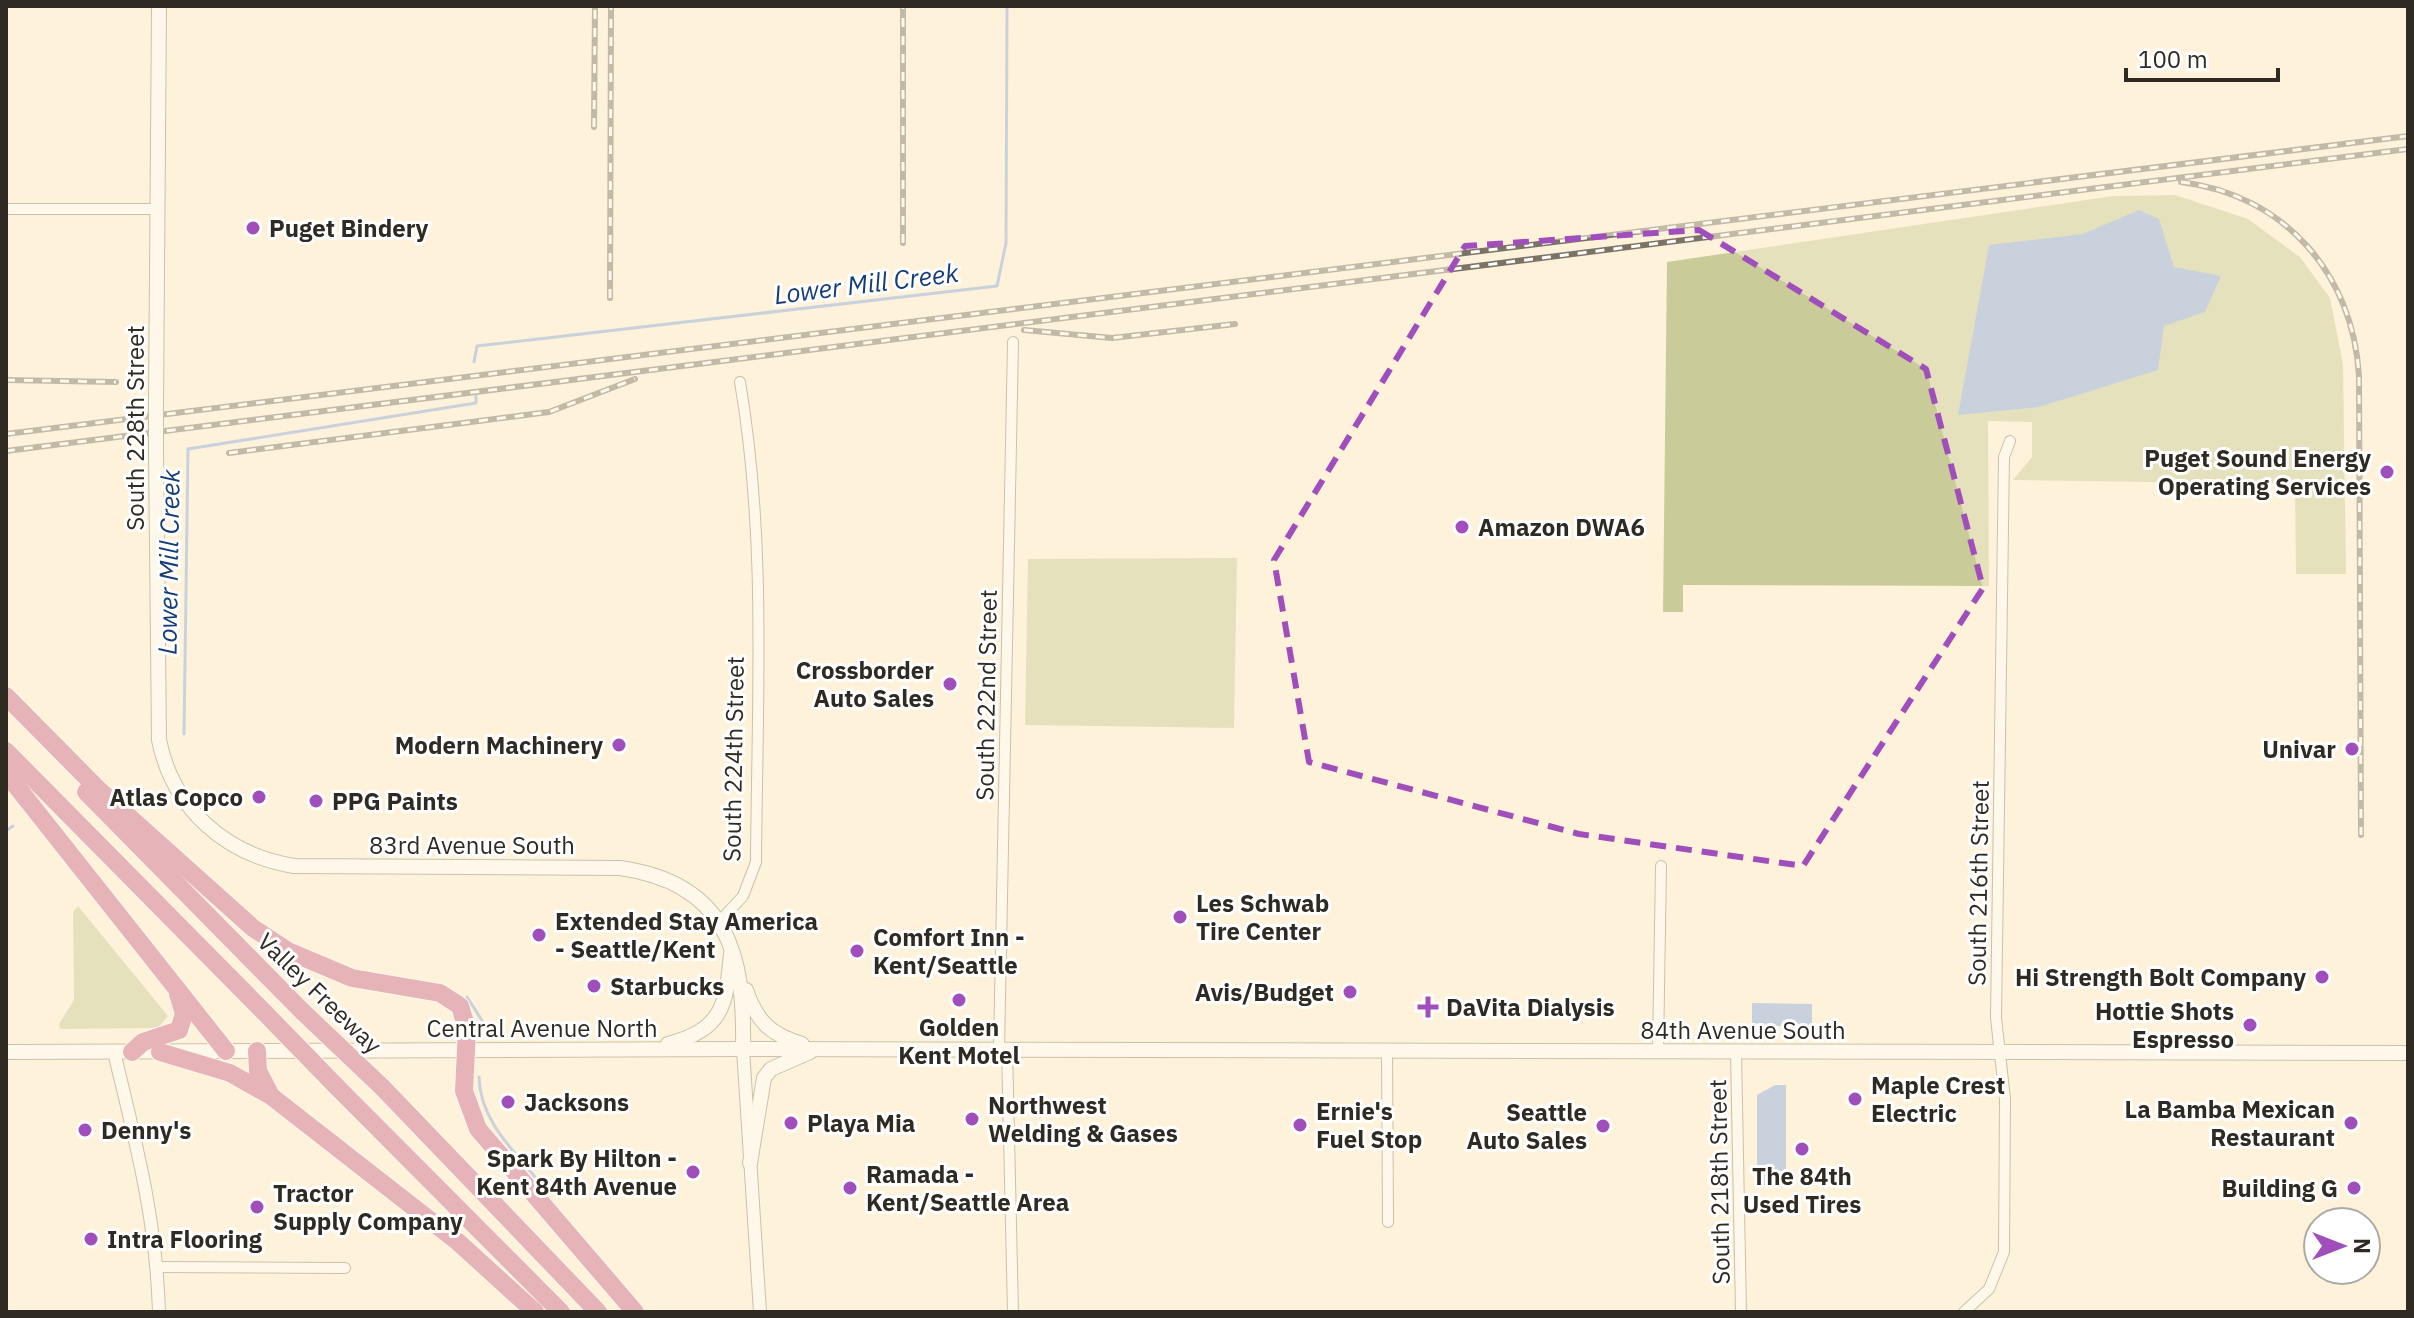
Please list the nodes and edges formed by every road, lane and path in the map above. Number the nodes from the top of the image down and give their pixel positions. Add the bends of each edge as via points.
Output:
1 (159, 6) edge
2 (6, 209) edge
3 (157, 209) junction
4 (1013, 342) dead end
5 (740, 382) dead end
6 (2010, 441) dead end
7 (6, 696) edge
8 (6, 711) edge
9 (6, 751) edge
10 (6, 773) edge
11 (214, 834) joint
12 (1661, 866) dead end
13 (720, 921) junction
14 (733, 944) junction
15 (740, 970) junction
16 (174, 983) junction
17 (648, 1049) junction
18 (743, 1049) junction
19 (818, 1049) junction
20 (1003, 1049) junction
21 (464, 1050) junction
22 (226, 1051) junction
23 (257, 1051) junction
24 (1387, 1051) junction
25 (1658, 1051) junction
26 (1736, 1051) junction
27 (6, 1052) edge
28 (123, 1052) junction
29 (160, 1052) junction
30 (1999, 1052) junction
31 (2408, 1053) edge
32 (271, 1096) junction
33 (750, 1163) junction
34 (1388, 1222) dead end
35 (158, 1267) junction
36 (345, 1268) dead end
37 (159, 1312) edge
38 (535, 1312) edge
39 (561, 1312) edge
40 (598, 1312) edge
41 (635, 1312) edge
42 (760, 1312) edge
43 (1013, 1312) edge
44 (1741, 1312) edge
45 (1964, 1312) edge

1 - 3 main road, South 228th Street
2 - 3 street
3 - 11 main road, South 228th Street, bridge via 159,740 181,795
4 - 20 street, South 222nd Street
5 - 13 street, South 224th Street via 752,483 757,609 756,862 743,896
6 - 30 street, South 216th Street via 2004,468
7 - 21 highway via 99,790 253,928 288,951 352,978 453,999 464,1013
8 - 40 highway, Valley Freeway, bridge via 382,1087
9 - 39 highway, bridge
10 - 16 highway
11 - 13 main road, 83rd Avenue South via 258,857 310,867 633,870 684,888
12 - 25 street
13 - 14 main road
14 - 15 main road
14 - 17 main road via 727,995 713,1023 685,1040
15 - 18 main road
15 - 19 main road via 758,1017 772,1034
16 - 22 highway
16 - 28 highway via 184,1014 180,1028
17 - 18 main road, Central Avenue North
17 - 21 main road, Central Avenue North
18 - 19 main road, 84th Avenue South
18 - 33 street
19 - 20 main road, 84th Avenue South
19 - 33 main road via 771,1069 764,1078
20 - 24 main road, 84th Avenue South
20 - 43 street, South 222nd Street
21 - 23 main road, Central Avenue North
21 - 41 highway via 464,1091 478,1129
22 - 23 main road, Central Avenue North
22 - 29 main road, Central Avenue North
23 - 32 highway via 258,1071
24 - 25 main road, 84th Avenue South
24 - 34 street
25 - 26 main road, 84th Avenue South
26 - 30 main road, 84th Avenue South
26 - 44 street, South 218th Street
27 - 28 main road, Central Avenue North
28 - 29 main road, Central Avenue North
28 - 35 street
29 - 32 highway via 230,1073
30 - 31 main road, 84th Avenue South
30 - 45 street, South 216th Street via 2005,1099 2004,1252 1989,1289
32 - 38 highway via 458,1242
33 - 42 street
35 - 36 street
35 - 37 street

